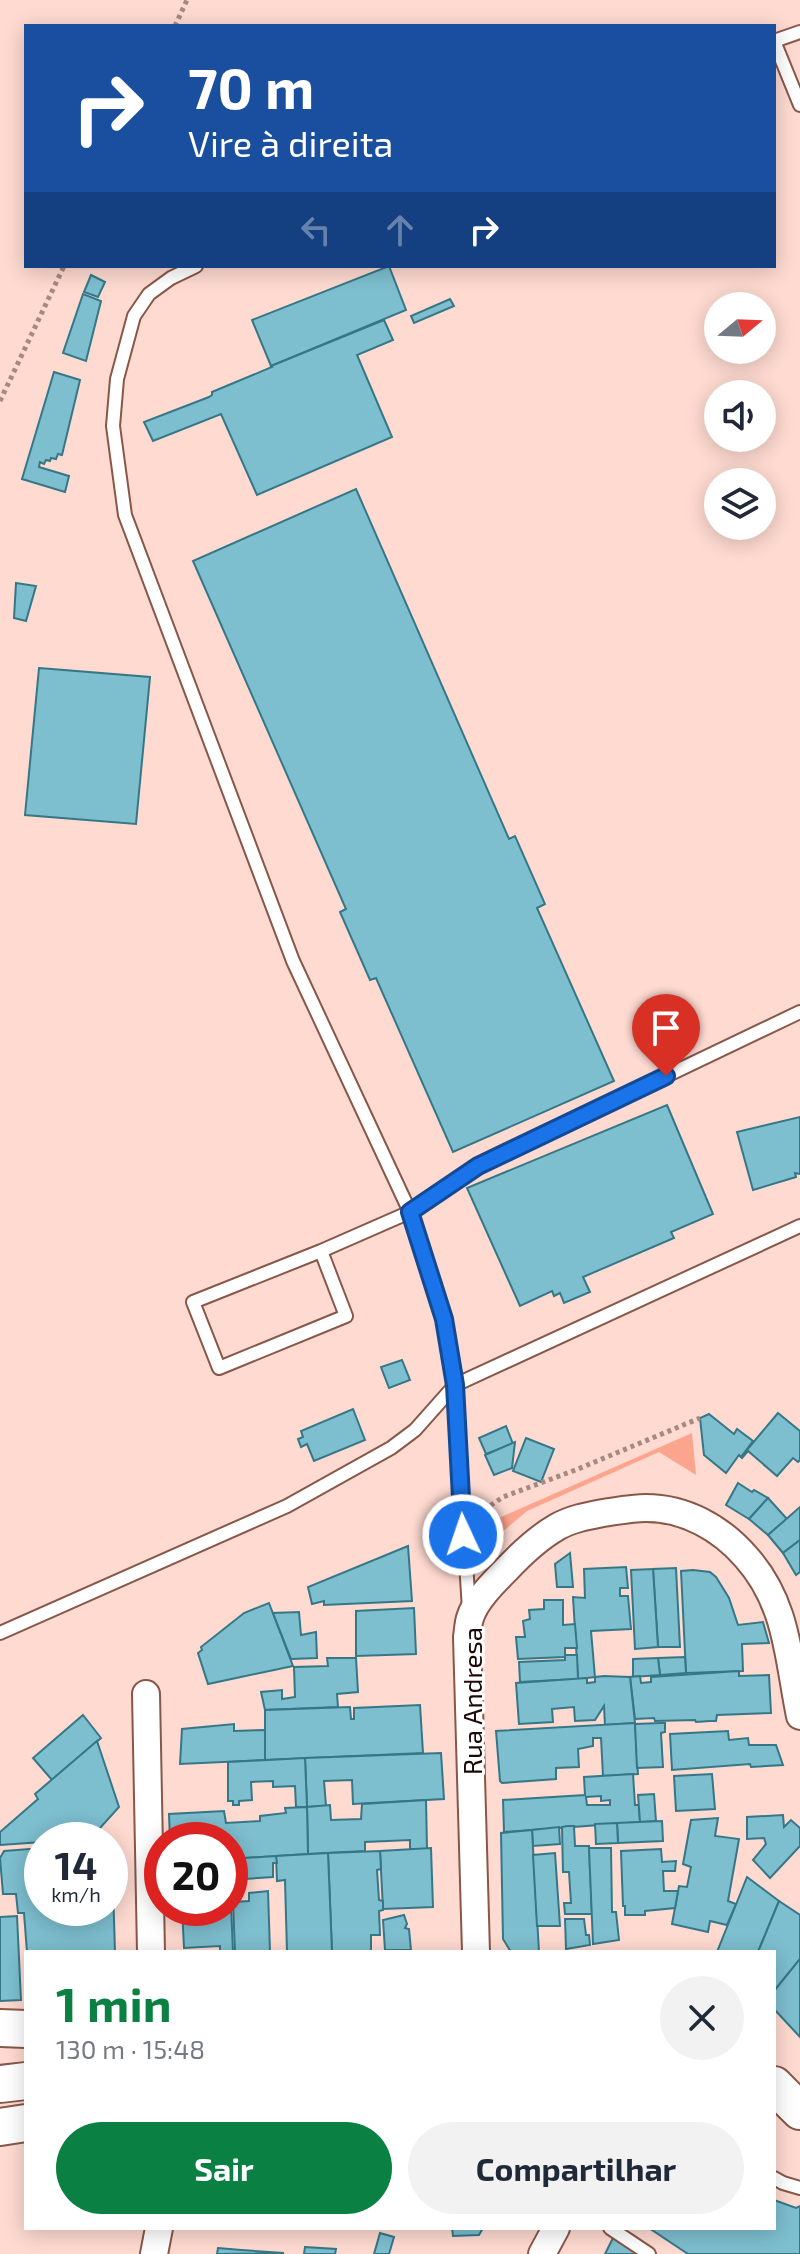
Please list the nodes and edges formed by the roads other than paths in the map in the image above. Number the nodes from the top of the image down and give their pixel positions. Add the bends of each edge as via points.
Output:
1 (800, 32) edge
2 (776, 40) edge
3 (776, 46) edge
4 (800, 105) edge
5 (192, 268) edge
6 (800, 1012) edge
7 (410, 1212) junction
8 (800, 1226) edge
9 (321, 1251) junction
10 (455, 1385) junction
11 (470, 1617) junction
12 (0, 1633) edge
13 (146, 1694) dead end
14 (800, 1716) edge
15 (151, 1950) edge
16 (476, 1950) edge
17 (0, 2028) edge
18 (24, 2029) edge
19 (24, 2081) edge
20 (0, 2084) edge
21 (776, 2087) edge
22 (800, 2111) edge
23 (24, 2123) edge
24 (0, 2127) edge
25 (776, 2179) edge
26 (800, 2188) edge
27 (159, 2230) edge
28 (555, 2230) edge
29 (613, 2230) edge
30 (154, 2254) edge
31 (542, 2254) edge
32 (649, 2254) edge

1 - 2 lane
3 - 4 lane
5 - 7 lane via 149,294 134,316 117,379 113,426 125,515 293,961
6 - 7 lane via 478,1166
7 - 9 lane
7 - 10 lane via 444,1319
8 - 10 lane
9 - 9 lane via 193,1302 219,1368 346,1316
10 - 11 lane
10 - 12 lane via 415,1430 391,1448 287,1506
11 - 14 street, Rua Andresa via 494,1582 559,1525 646,1508 680,1513 702,1520 726,1538 765,1583 788,1643
11 - 16 street, Rua Andresa
13 - 15 street
17 - 18 main road
19 - 20 main road
21 - 22 main road
23 - 24 main road
25 - 26 lane
27 - 30 street
28 - 31 street
29 - 32 lane

